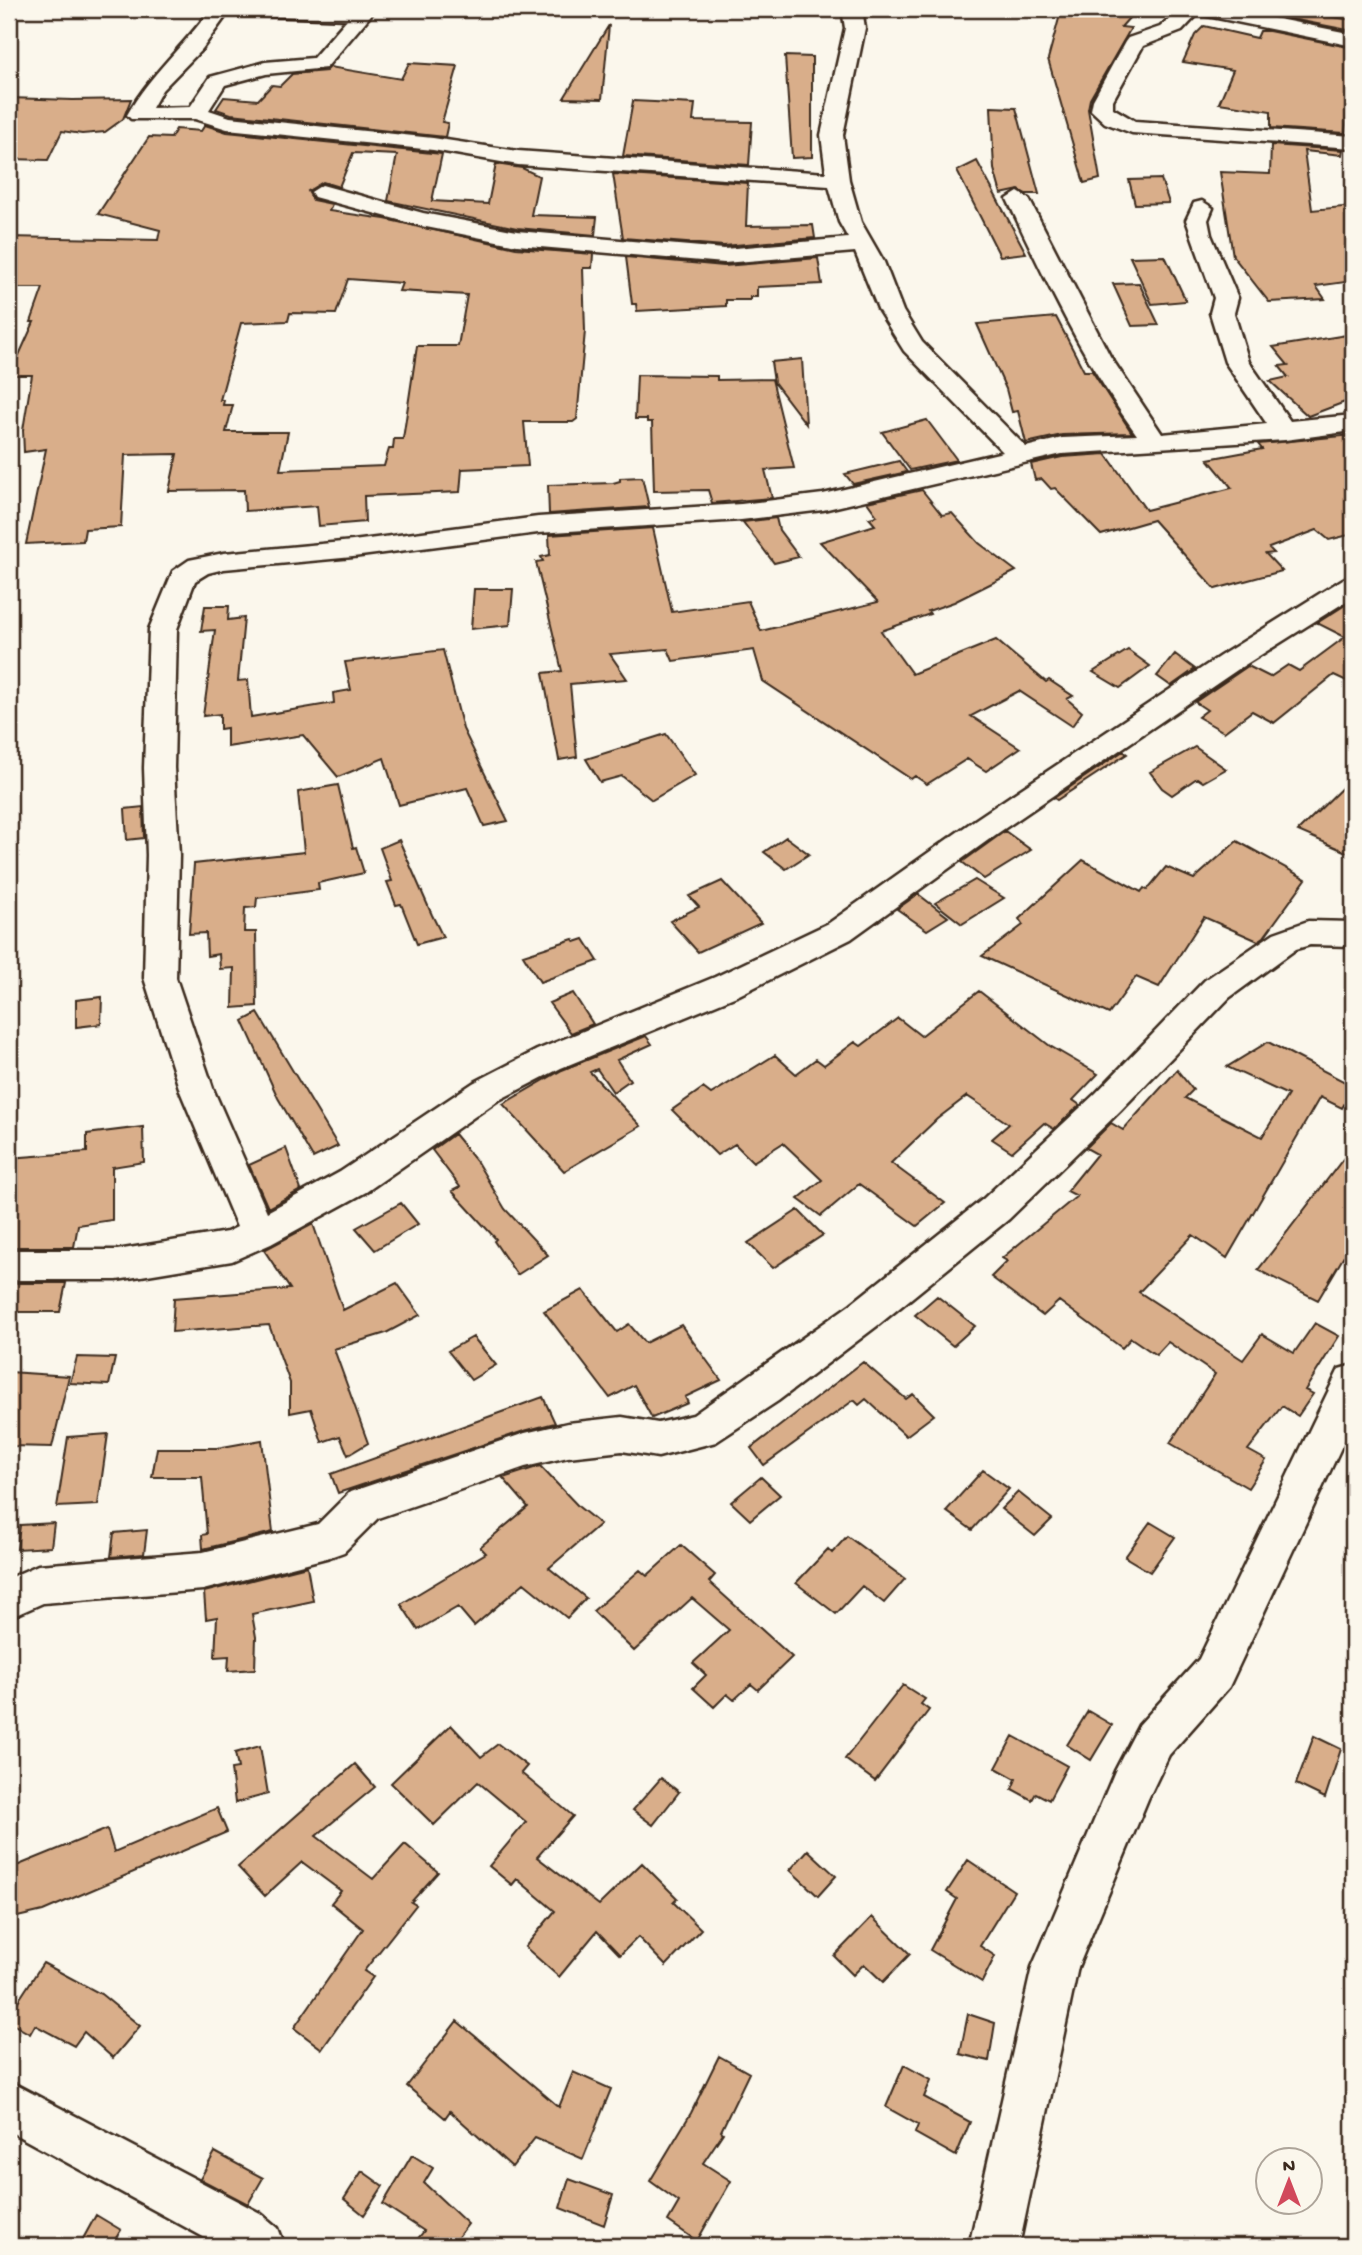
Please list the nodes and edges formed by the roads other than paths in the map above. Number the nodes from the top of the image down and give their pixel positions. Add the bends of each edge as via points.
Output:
1 (221, 9) edge
2 (245, 9) edge
3 (852, 9) edge
4 (1192, 9) edge
5 (1200, 9) edge
6 (364, 11) edge
7 (1244, 14) edge
8 (1353, 40) edge
9 (197, 113) junction
10 (1353, 142) edge
11 (838, 180) junction
12 (322, 192) dead end
13 (1018, 199) dead end
14 (1202, 208) dead end
15 (863, 244) junction
16 (1353, 423) edge
17 (1285, 432) junction
18 (1155, 442) junction
19 (1019, 454) junction
20 (1353, 585) edge
21 (1353, 934) edge
22 (258, 1234) junction
23 (9, 1265) edge
24 (1353, 1381) edge
25 (9, 1599) edge
26 (9, 2105) edge
27 (260, 2246) edge
28 (994, 2246) edge

1 - 9 street via 195,45 153,87 138,115
2 - 6 street
3 - 11 street via 855,28 832,135
4 - 10 street via 1185,22 1135,42 1103,100 1102,110 1112,119 1132,127
5 - 7 street
6 - 9 street via 319,64 265,68 217,81
7 - 8 street
9 - 11 street via 227,123 433,144 518,158
11 - 15 street via 850,222
12 - 15 street via 421,219 517,238 724,256
13 - 18 street via 1134,415
14 - 17 street via 1197,220 1200,235 1226,298 1222,313 1237,362
15 - 19 street via 891,311 914,346
16 - 17 street
17 - 18 street
18 - 19 street via 1062,446
19 - 22 street via 823,502 538,525 353,550 224,561 199,566 183,578 162,640 160,978 197,1091
20 - 22 street via 998,818 841,931 485,1091 353,1182
21 - 25 street via 1308,933 1285,941 1217,989 996,1209 864,1315 702,1430 658,1440 622,1434 568,1440 526,1450 364,1505 330,1539 203,1571 38,1584
22 - 23 street via 232,1246 117,1265
24 - 28 street via 1214,1673 1154,1740 1055,1967
26 - 27 street via 242,2231

